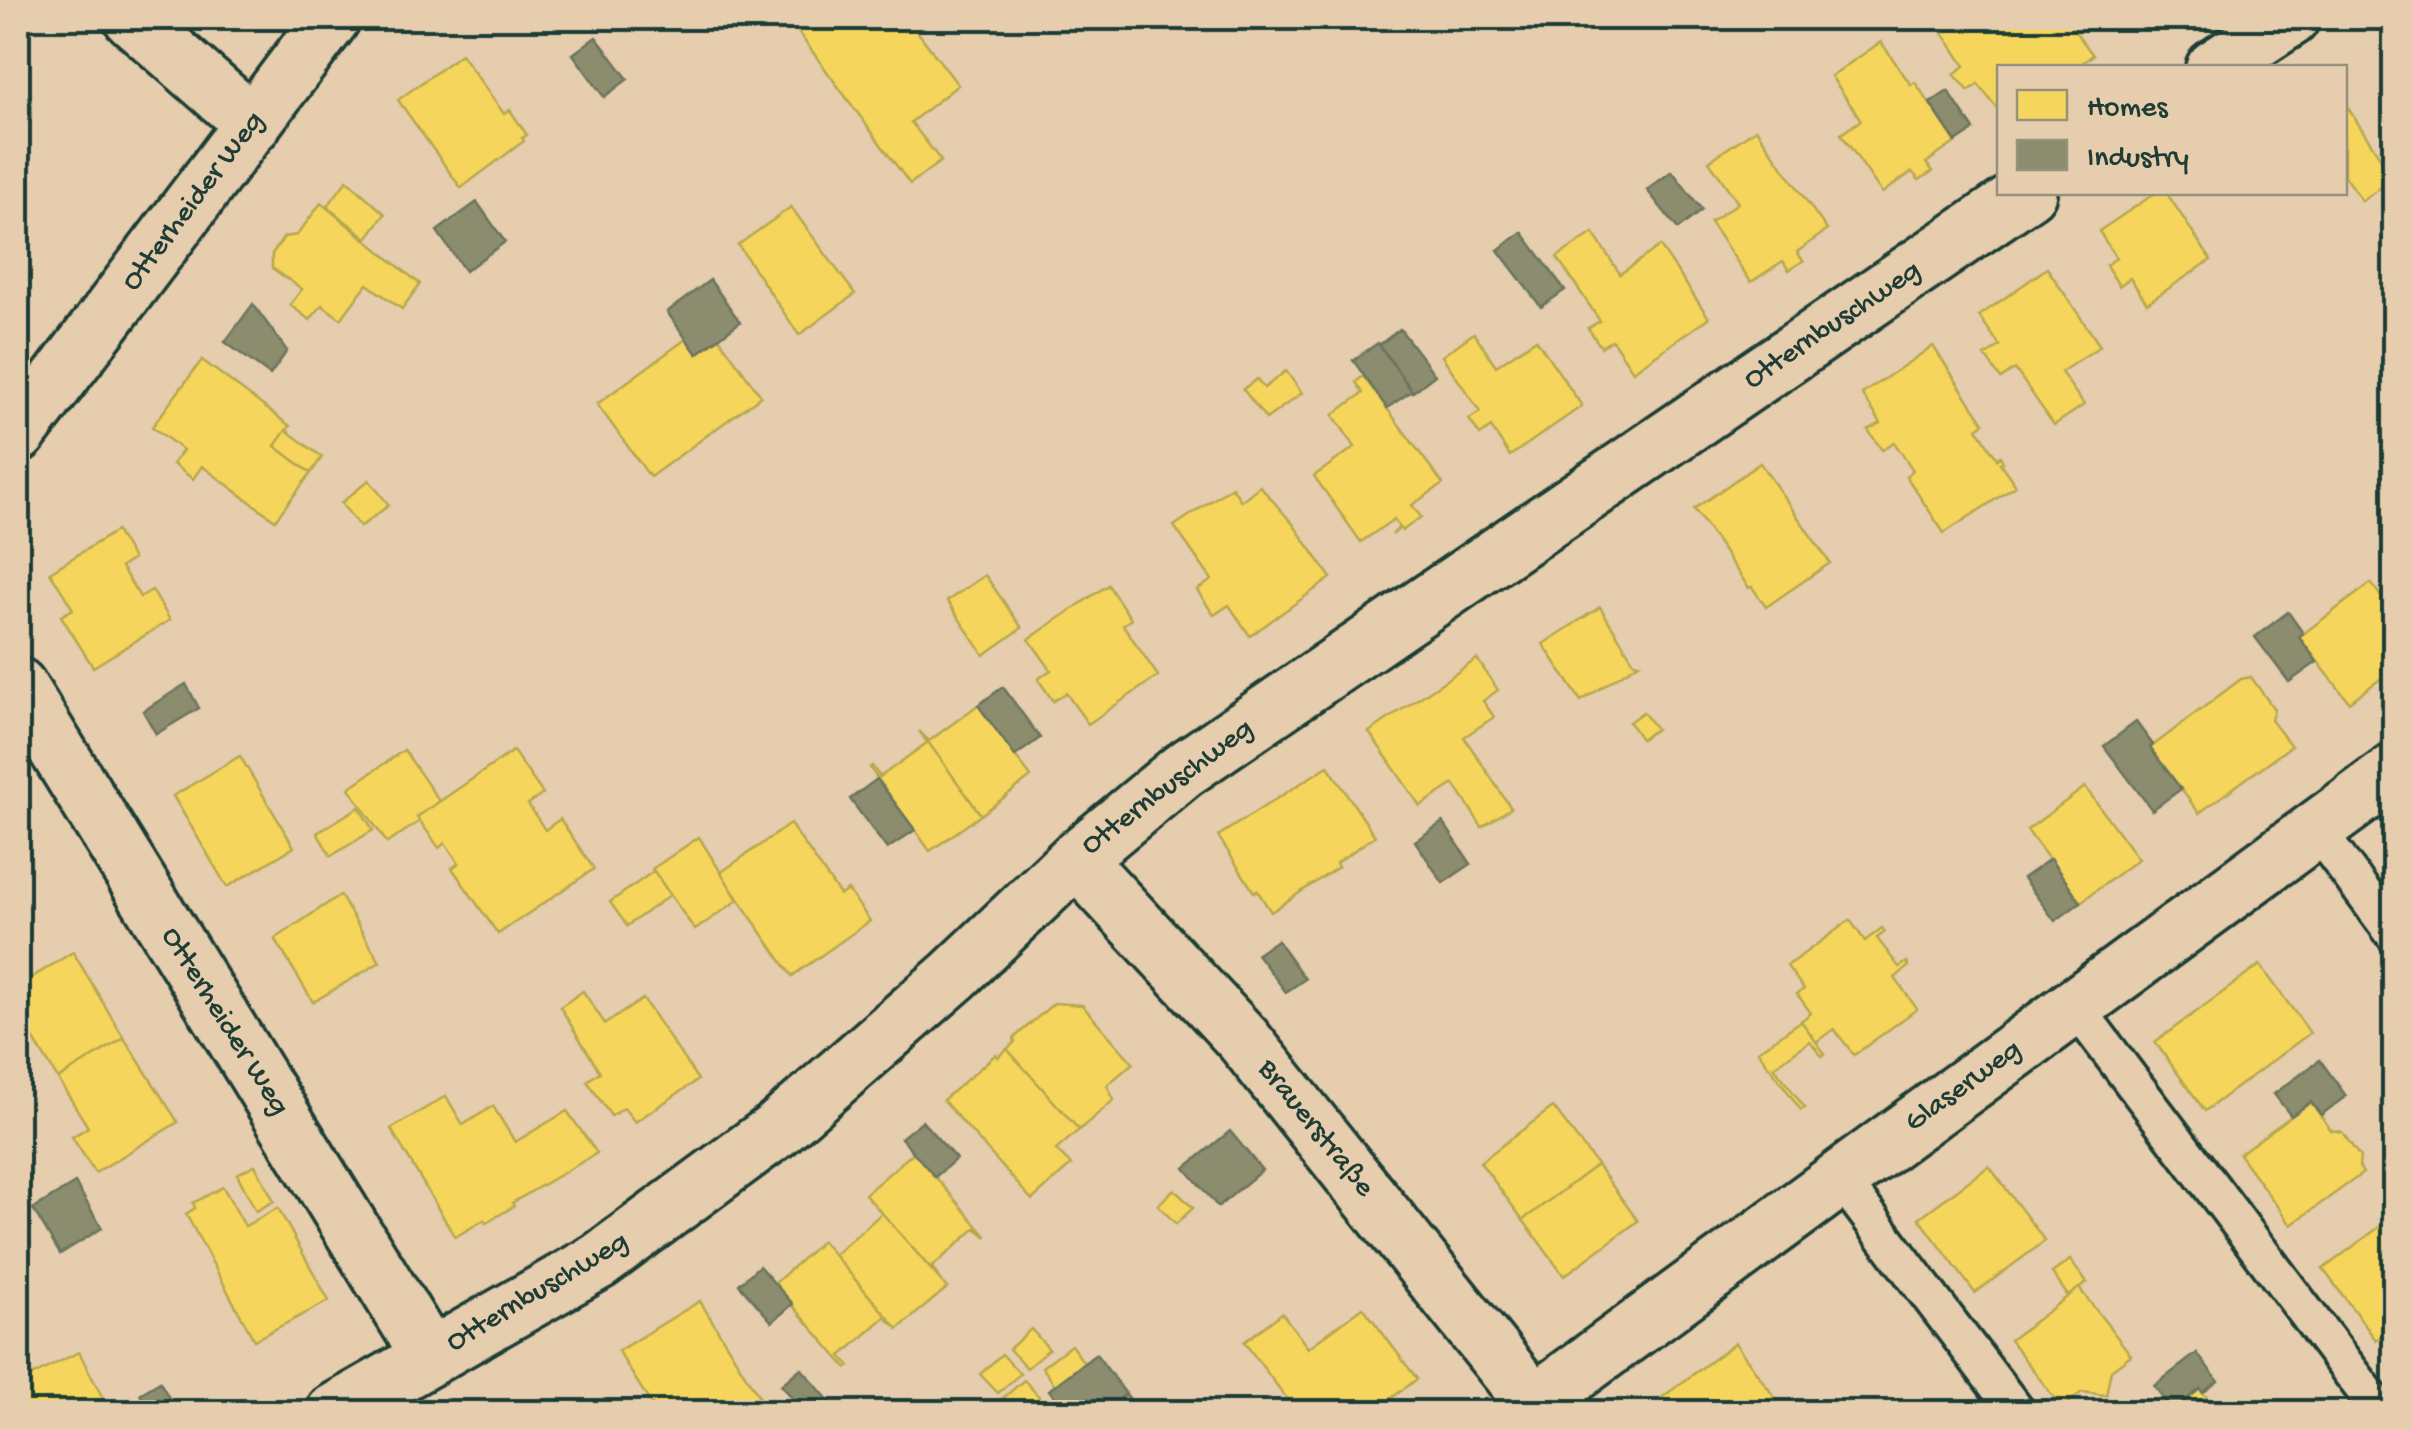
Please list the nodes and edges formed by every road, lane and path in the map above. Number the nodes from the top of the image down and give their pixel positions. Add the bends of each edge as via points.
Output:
1 (132, 18) edge
2 (332, 18) edge
3 (2291, 18) edge
4 (2219, 65) edge
5 (253, 124) junction
6 (2024, 195) edge
7 (18, 434) edge
8 (18, 686) edge
9 (2394, 772) edge
10 (2316, 829) junction
11 (1076, 859) junction
12 (2394, 934) edge
13 (2075, 1006) junction
14 (1840, 1178) junction
15 (430, 1357) junction
16 (1532, 1410) edge
17 (334, 1412) edge
18 (2017, 1412) edge
19 (2382, 1412) edge

1 - 5 street
2 - 5 street, Otterheider Weg
3 - 4 street
5 - 7 street, Otterheider Weg
6 - 11 street, Otternbuschweg via 1182,771
8 - 15 street, Otterheider Weg
9 - 10 street, Glaserweg
10 - 12 lane
10 - 13 street, Glaserweg
11 - 15 street, Otternbuschweg via 778,1129 600,1261
11 - 16 street, Brauerstraße via 1244,1039
13 - 14 street, Glaserweg
13 - 19 lane
14 - 16 street, Glaserweg
14 - 18 lane
15 - 17 street, Otternbuschweg

